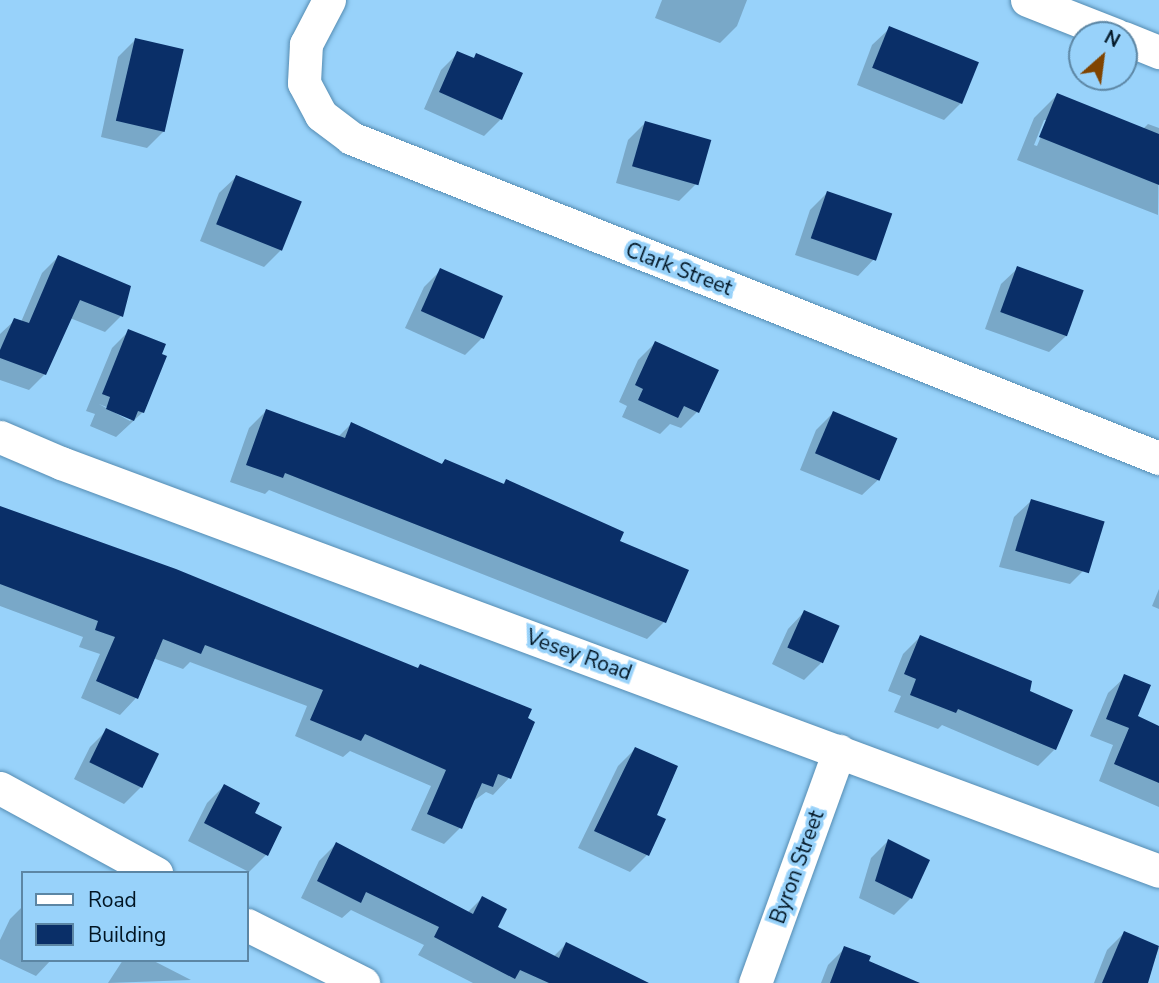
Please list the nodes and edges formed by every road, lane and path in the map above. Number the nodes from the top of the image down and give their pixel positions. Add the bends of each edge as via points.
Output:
1 (329, 0) edge
2 (1027, 0) edge
3 (1101, 20) edge
4 (1138, 44) edge
5 (1159, 52) edge
6 (0, 437) edge
7 (1159, 458) edge
8 (839, 751) junction
9 (0, 788) edge
10 (152, 871) edge
11 (1159, 871) edge
12 (248, 926) edge
13 (363, 983) edge
14 (755, 983) edge

1 - 7 street, Clark Street via 306,44 304,83 321,115 351,138
2 - 3 street
4 - 5 street
6 - 8 street, Vesey Road
8 - 11 street, Vesey Road
8 - 14 street, Byron Street
9 - 10 street
12 - 13 street

